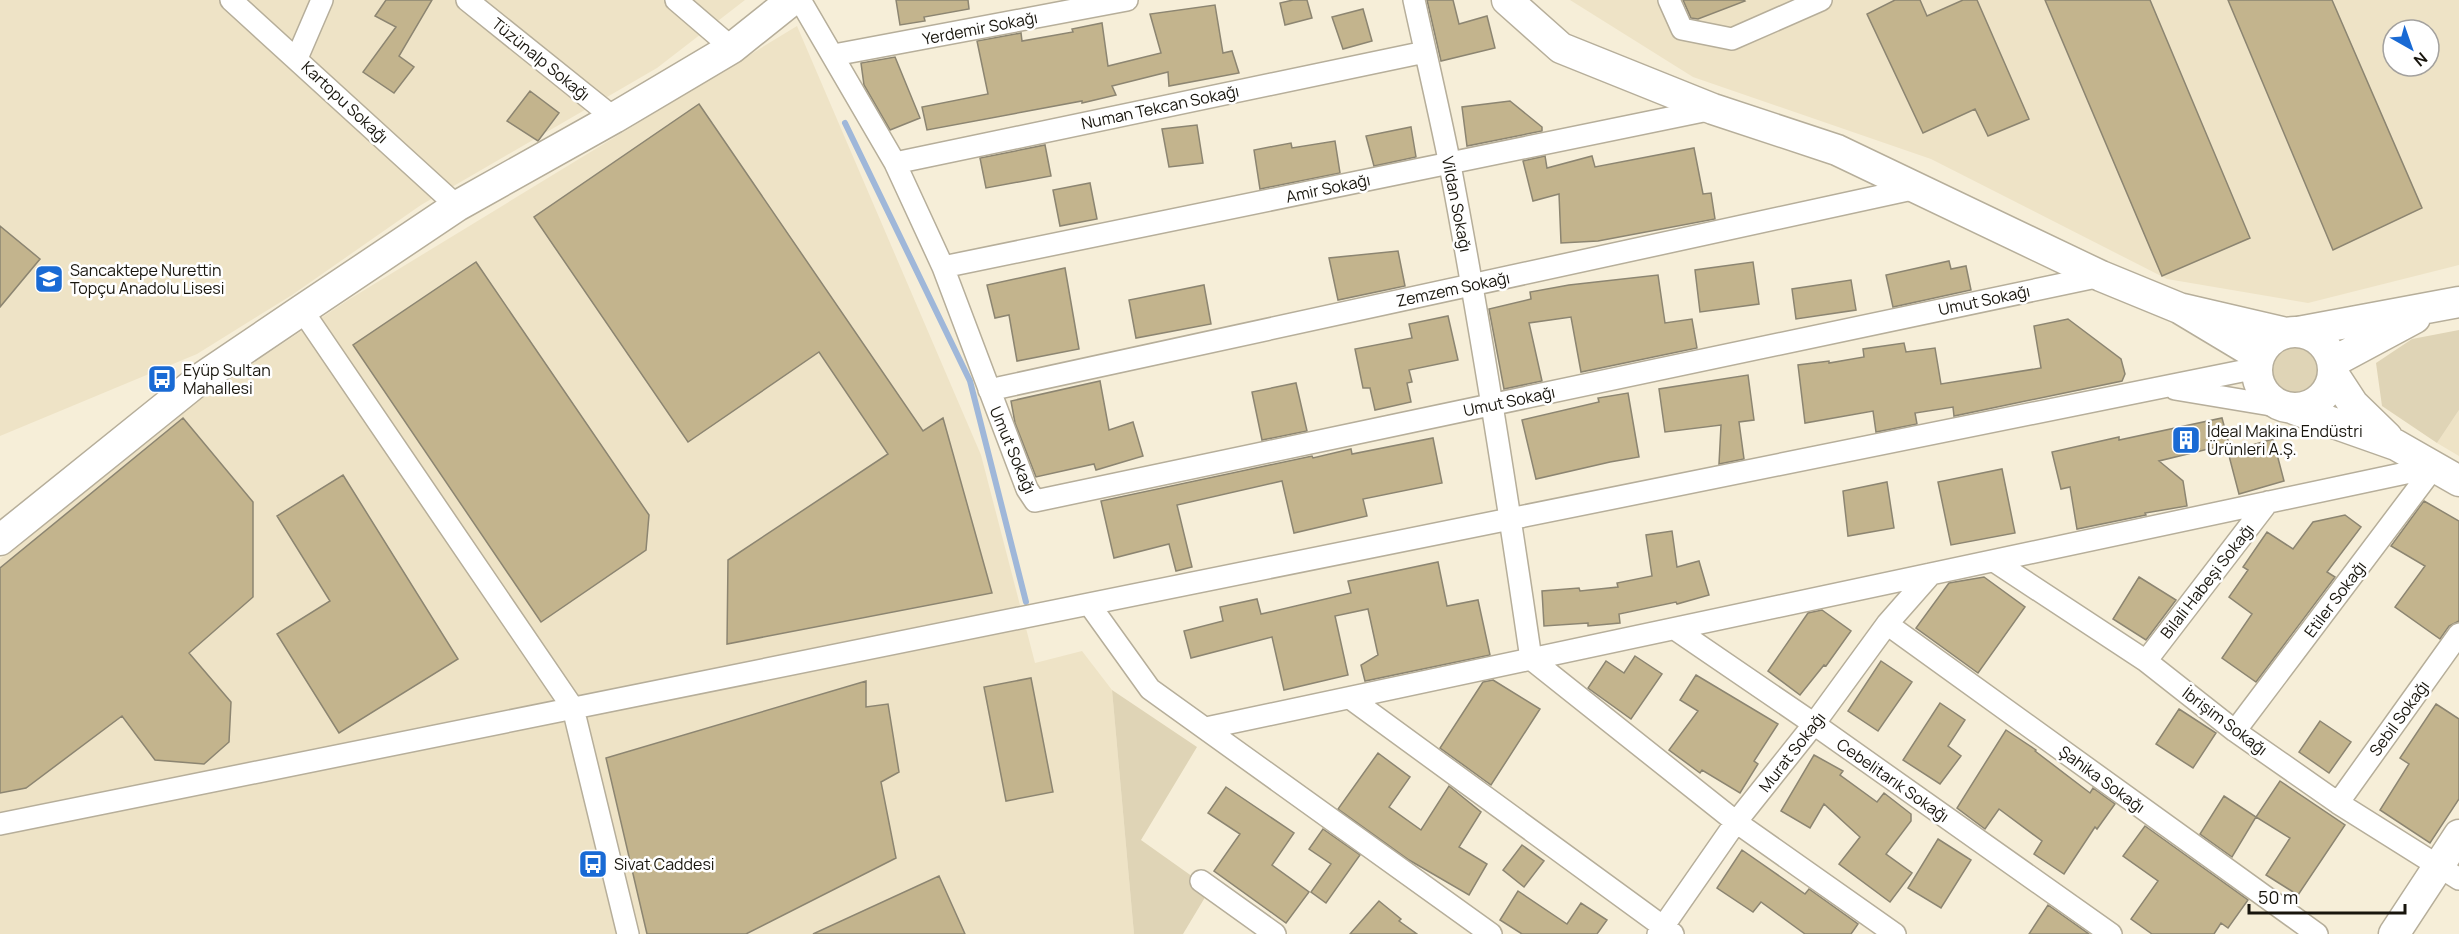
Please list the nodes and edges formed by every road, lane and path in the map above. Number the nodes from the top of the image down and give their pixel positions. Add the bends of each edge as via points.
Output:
1 (231, 0) edge
2 (322, 0) edge
3 (468, 0) edge
4 (676, 0) edge
5 (792, 0) edge
6 (800, 0) edge
7 (1127, 0) edge
8 (1414, 0) edge
9 (1506, 0) edge
10 (1669, 0) edge
11 (1821, 0) edge
12 (732, 48) junction
13 (1425, 52) junction
14 (834, 55) junction
15 (297, 58) junction
16 (1713, 109) junction
17 (614, 118) junction
18 (895, 162) junction
19 (1449, 163) junction
20 (1917, 188) junction
21 (458, 206) junction
22 (943, 267) junction
23 (2102, 276) junction
24 (1471, 285) junction
25 (2449, 303) edge
26 (2179, 308) junction
27 (302, 310) junction
28 (2292, 332) junction
29 (2258, 362) junction
30 (2333, 369) junction
31 (2159, 387) junction
32 (988, 390) junction
33 (1491, 405) junction
34 (2289, 408) junction
35 (2396, 445) junction
36 (2447, 474) edge
37 (2268, 502) junction
38 (1511, 518) junction
39 (0, 540) edge
40 (1994, 561) junction
41 (1931, 574) junction
42 (1089, 604) junction
43 (1887, 624) junction
44 (1675, 628) junction
45 (2459, 634) edge
46 (1531, 659) junction
47 (2146, 661) junction
48 (1350, 698) junction
49 (573, 708) junction
50 (1814, 724) junction
51 (1206, 729) junction
52 (2235, 731) junction
53 (2338, 803) junction
54 (1736, 822) junction
55 (0, 824) edge
56 (2459, 835) edge
57 (2449, 872) edge
58 (1201, 881) dead end
59 (1665, 931) edge
60 (628, 934) edge
61 (1275, 934) edge
62 (1491, 934) edge
63 (1895, 934) edge
64 (2111, 934) edge
65 (2317, 934) edge
66 (2394, 934) edge

1 - 15 street, Kartopu Sokağı
2 - 15 street
3 - 17 street, Tüzünalp Sokağı
4 - 12 street
5 - 12 street
6 - 14 street
7 - 14 street, Yerdemir Sokağı
8 - 13 street, Vildan Sokağı
9 - 16 street via 1561,48
10 - 11 street via 1682,29 1732,39
12 - 17 street
13 - 18 street, Numan Tekcan Sokağı
13 - 19 street, Vildan Sokağı
14 - 18 street
15 - 21 street, Kartopu Sokağı
16 - 19 street, Amir Sokağı
16 - 20 street via 1837,150
17 - 21 street
18 - 22 street
19 - 22 street, Amir Sokağı
19 - 24 street, Vildan Sokağı
20 - 23 street
20 - 24 street, Zemzem Sokağı
21 - 27 street
22 - 32 street
23 - 26 street
23 - 33 street, Umut Sokağı
24 - 32 street, Zemzem Sokağı
24 - 33 street, Vildan Sokağı
25 - 28 street
25 - 30 street
26 - 28 street
26 - 29 street
27 - 39 street via 200,379
27 - 49 street
28 - 29 street via 2270,342
28 - 30 street via 2321,341 2329,351
29 - 31 street
29 - 34 street via 2258,381 2263,392 2272,402
30 - 34 street via 2325,396 2306,408
30 - 35 street via 2353,404
31 - 34 street
31 - 38 street
32 - 33 street, Umut Sokağı via 1035,501
33 - 38 street, Vildan Sokağı
34 - 35 street
35 - 36 street
36 - 37 street
36 - 52 street, Etiler Sokağı
37 - 40 street
37 - 47 street, Bilali Habeşi Sokağı
38 - 42 street
38 - 46 street, Vildan Sokağı
40 - 41 street
40 - 47 street, İbrişim Sokağı
41 - 43 street, Murat Sokağı
41 - 44 street
42 - 49 street
42 - 51 street via 1150,689
43 - 50 street, Murat Sokağı
43 - 65 street, Şahika Sokağı
44 - 46 street
44 - 50 street, Cebelitarık Sokağı
45 - 53 street, Sebil Sokağı
46 - 48 street
46 - 54 street
47 - 52 street, İbrişim Sokağı
48 - 51 street
48 - 59 street
49 - 55 street
49 - 60 street
50 - 54 street, Murat Sokağı
50 - 64 street, Cebelitarık Sokağı
51 - 62 street
52 - 53 street, İbrişim Sokağı
53 - 57 street, İbrişim Sokağı
54 - 59 street, Murat Sokağı
54 - 63 street
56 - 57 street
57 - 66 street
58 - 61 street

